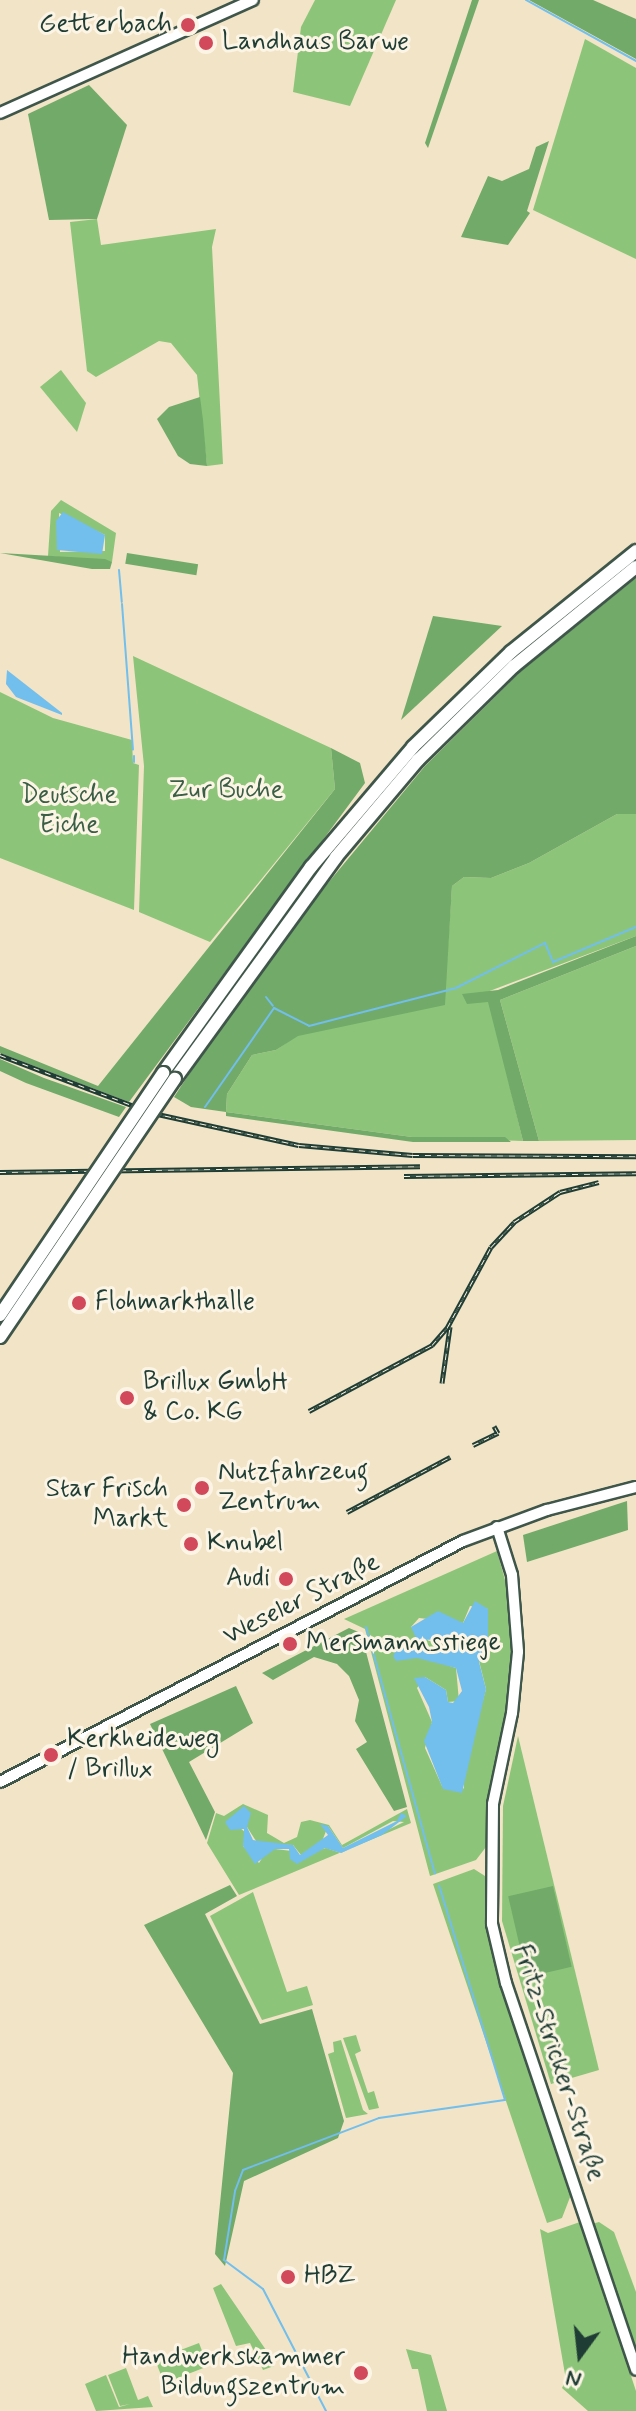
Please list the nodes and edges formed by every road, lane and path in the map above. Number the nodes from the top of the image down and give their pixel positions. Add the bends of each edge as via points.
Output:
1 (253, 0) edge
2 (0, 113) edge
3 (636, 551) edge
4 (636, 567) edge
5 (169, 1076) junction
6 (0, 1315) edge
7 (0, 1337) edge
8 (636, 1487) edge
9 (497, 1527) junction
10 (0, 1782) edge
11 (636, 2370) edge

1 - 2 main road
3 - 5 highway via 511,652 413,747 311,867
4 - 5 highway via 514,666 418,760 336,857
5 - 6 highway, bridge
5 - 7 highway, bridge
8 - 9 main road, Weseler Straße
9 - 10 main road, Weseler Straße
9 - 11 main road, Fritz-Stricker-Straße via 512,1575 518,1652 493,1804 492,1924 506,1983

